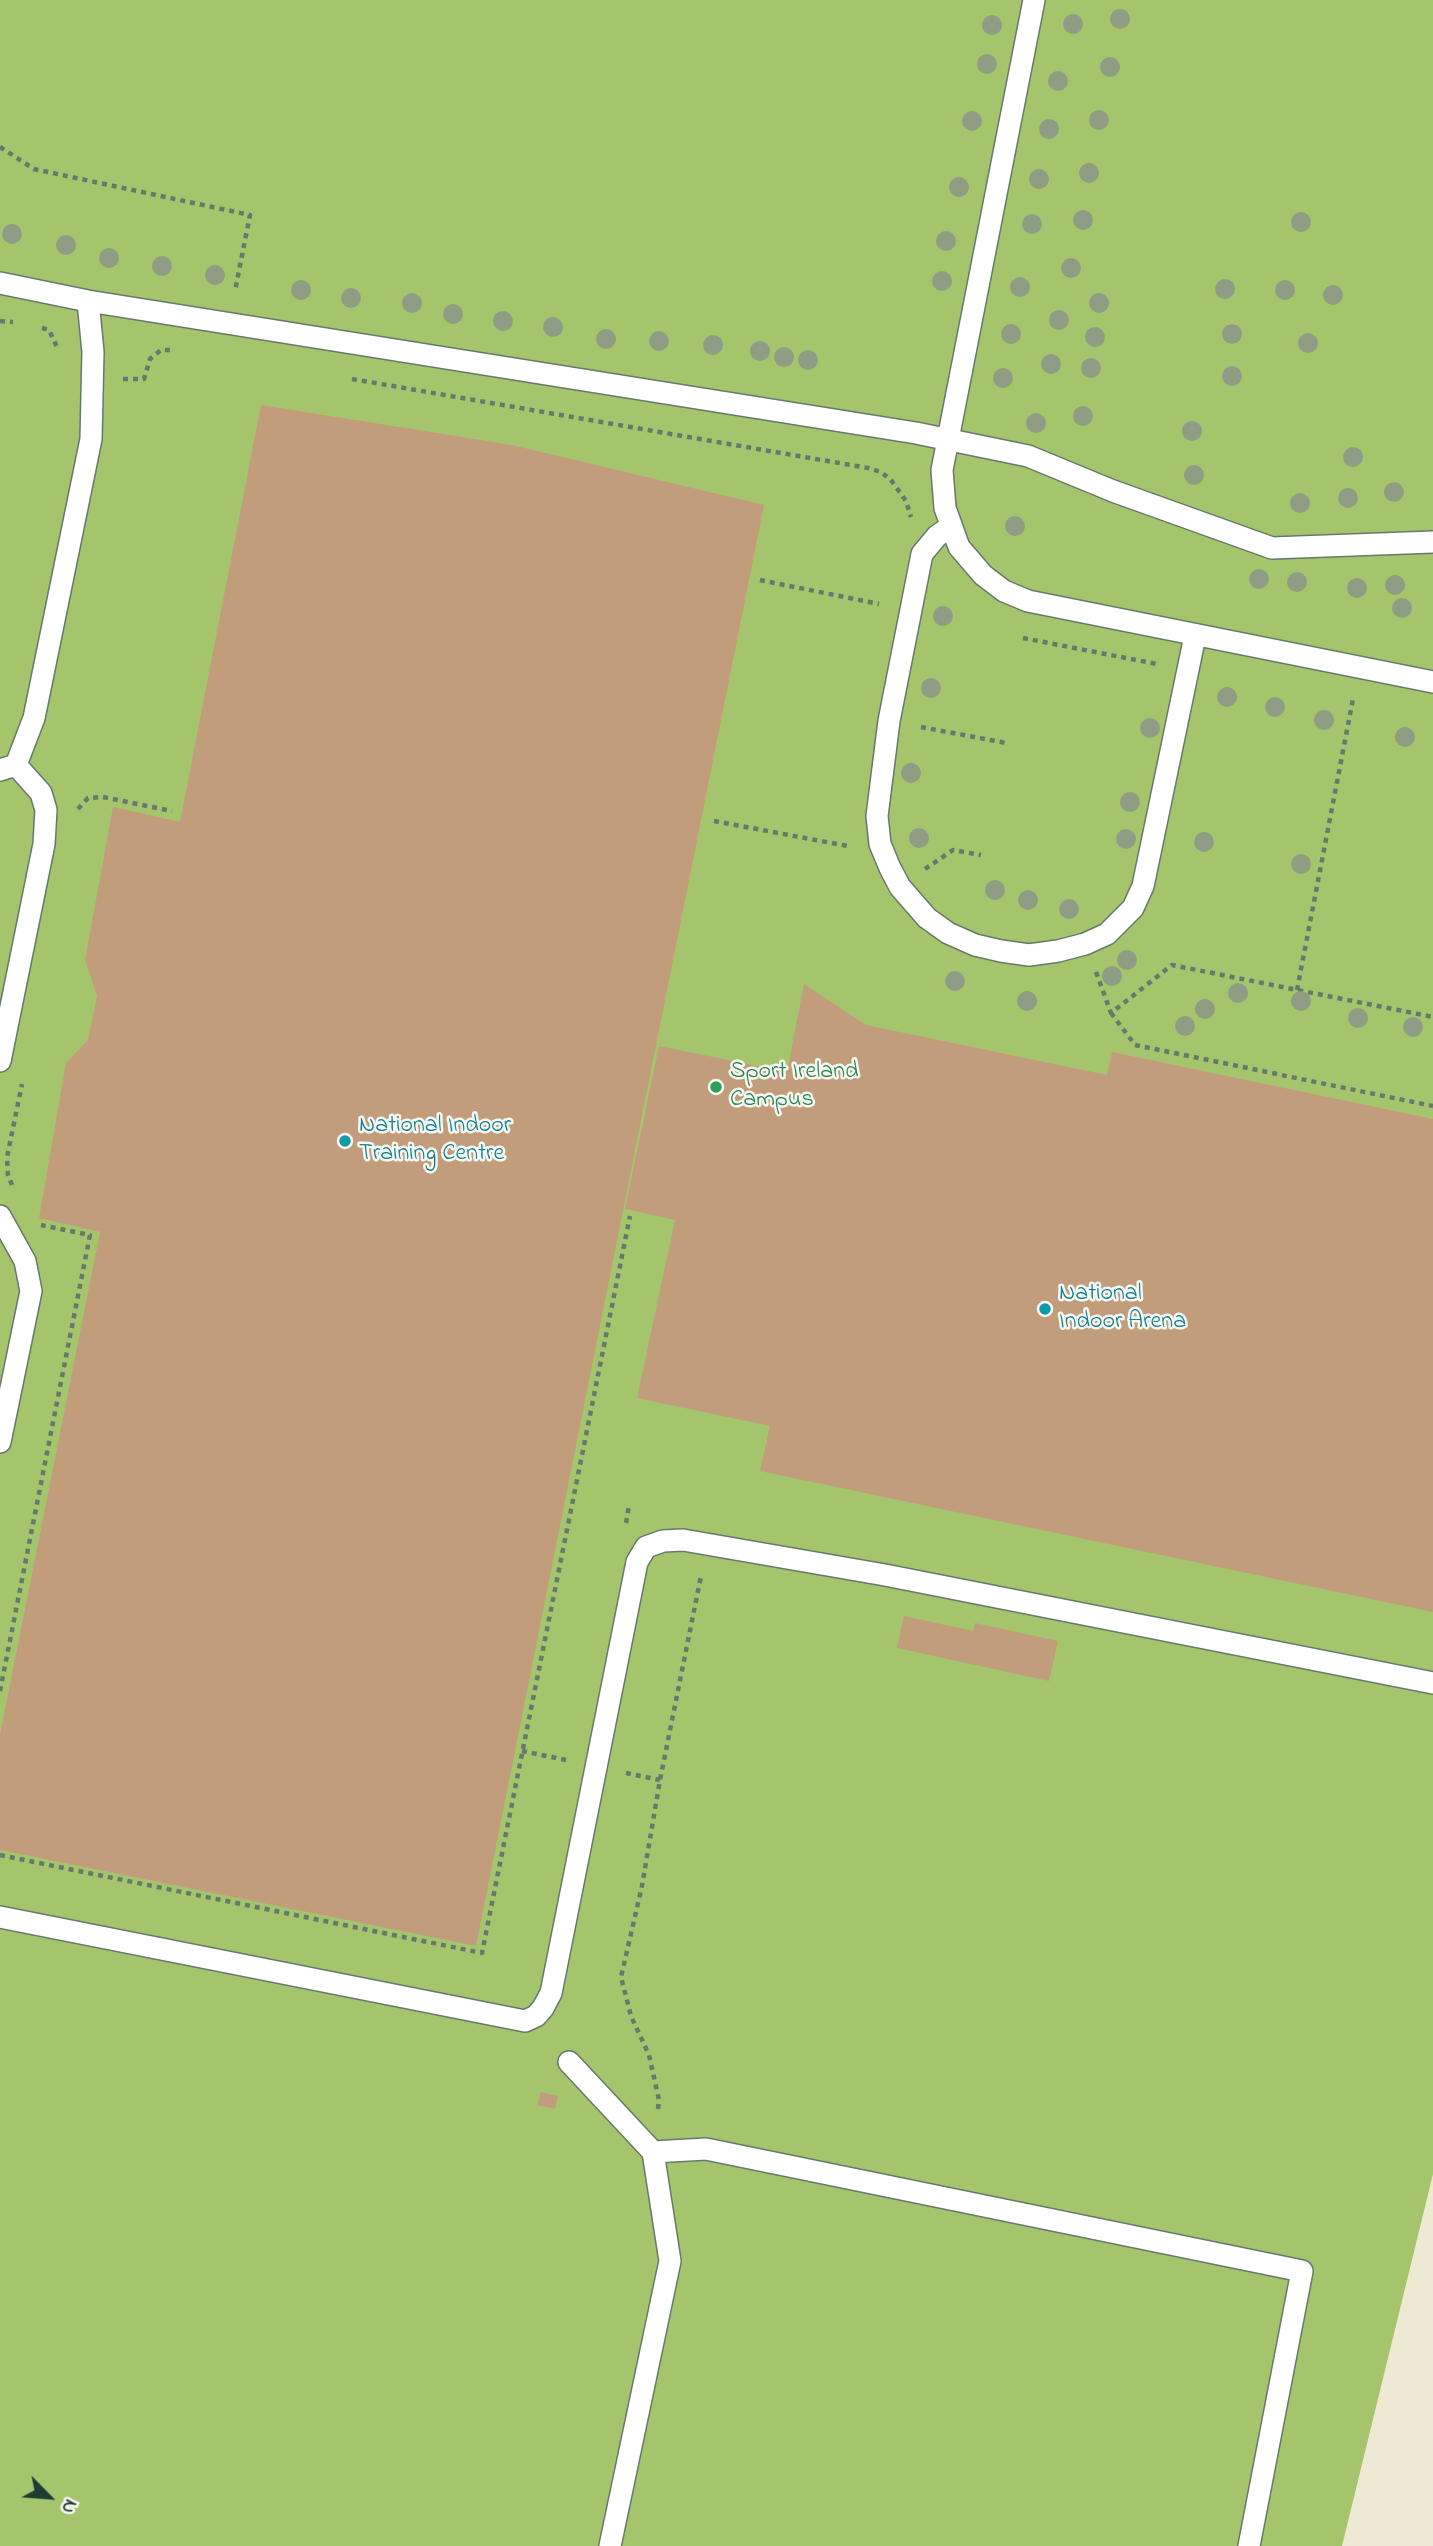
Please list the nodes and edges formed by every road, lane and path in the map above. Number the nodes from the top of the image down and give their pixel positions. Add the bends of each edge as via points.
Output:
1 (1034, 0) edge
2 (0, 147) edge
3 (0, 283) edge
4 (88, 301) junction
5 (0, 321) edge
6 (17, 322) dead end
7 (229, 322) junction
8 (38, 327) dead end
9 (180, 350) dead end
10 (58, 355) dead end
11 (346, 378) dead end
12 (93, 379) junction
13 (947, 439) junction
14 (950, 527) junction
15 (1433, 542) edge
16 (922, 554) junction
17 (760, 580) dead end
18 (911, 610) junction
19 (1195, 636) junction
20 (1023, 638) dead end
21 (1360, 668) junction
22 (1187, 670) junction
23 (1433, 682) edge
24 (1340, 699) dead end
25 (1353, 701) junction
26 (889, 722) junction
27 (1006, 743) dead end
28 (8, 768) edge
29 (172, 811) dead end
30 (76, 814) dead end
31 (714, 821) dead end
32 (880, 844) junction
33 (981, 855) dead end
34 (900, 887) junction
35 (1085, 943) junction
36 (1297, 990) junction
37 (1111, 1013) junction
38 (1433, 1017) edge
39 (0, 1061) edge
40 (24, 1075) dead end
41 (1433, 1106) edge
42 (16, 1192) dead end
43 (0, 1216) edge
44 (630, 1216) dead end
45 (36, 1224) dead end
46 (0, 1443) edge
47 (629, 1506) dead end
48 (624, 1533) dead end
49 (707, 1545) junction
50 (1433, 1683) edge
51 (0, 1691) edge
52 (0, 1855) edge
53 (0, 1917) edge
54 (569, 2062) dead end
55 (653, 2152) junction
56 (610, 2546) edge
57 (1250, 2546) edge

1 - 13 lane
2 - 7 path via 34,169 250,215
3 - 4 lane
4 - 7 lane
4 - 12 lane
5 - 6 path
7 - 13 lane
8 - 10 path via 49,330
9 - 12 path via 161,350 150,359 144,379
11 - 16 path via 868,468 891,480 906,501
12 - 28 lane via 88,453 34,718
13 - 14 lane via 942,470
13 - 15 lane via 1028,456 1272,548
14 - 16 lane
14 - 19 lane via 969,560 1004,591 1028,601
16 - 18 lane
17 - 18 path
18 - 26 lane
19 - 21 lane
19 - 22 lane
20 - 22 path
21 - 23 lane
21 - 25 path
22 - 35 lane via 1143,886 1120,922 1107,934
24 - 25 path
25 - 36 path
26 - 27 path
26 - 32 lane via 878,792
28 - 39 lane via 41,793 46,810 44,844
29 - 30 path via 88,797
31 - 32 path via 855,848
32 - 34 lane
33 - 34 path via 953,850
34 - 35 lane via 926,918 975,945 1029,955
35 - 37 path
36 - 37 path via 1172,965
36 - 38 path
37 - 41 path via 1135,1045
40 - 42 path via 7,1157 8,1175
43 - 46 lane via 25,1261 31,1291
44 - 52 path via 482,1953
45 - 51 path via 90,1235
47 - 48 path
49 - 50 lane
49 - 53 lane via 663,1541 646,1547 637,1562 551,1993 536,2016 525,2021
49 - 55 path via 621,1977 631,2017 649,2055 659,2100
54 - 55 lane
55 - 56 lane via 670,2261
55 - 57 lane via 706,2149 1302,2272

